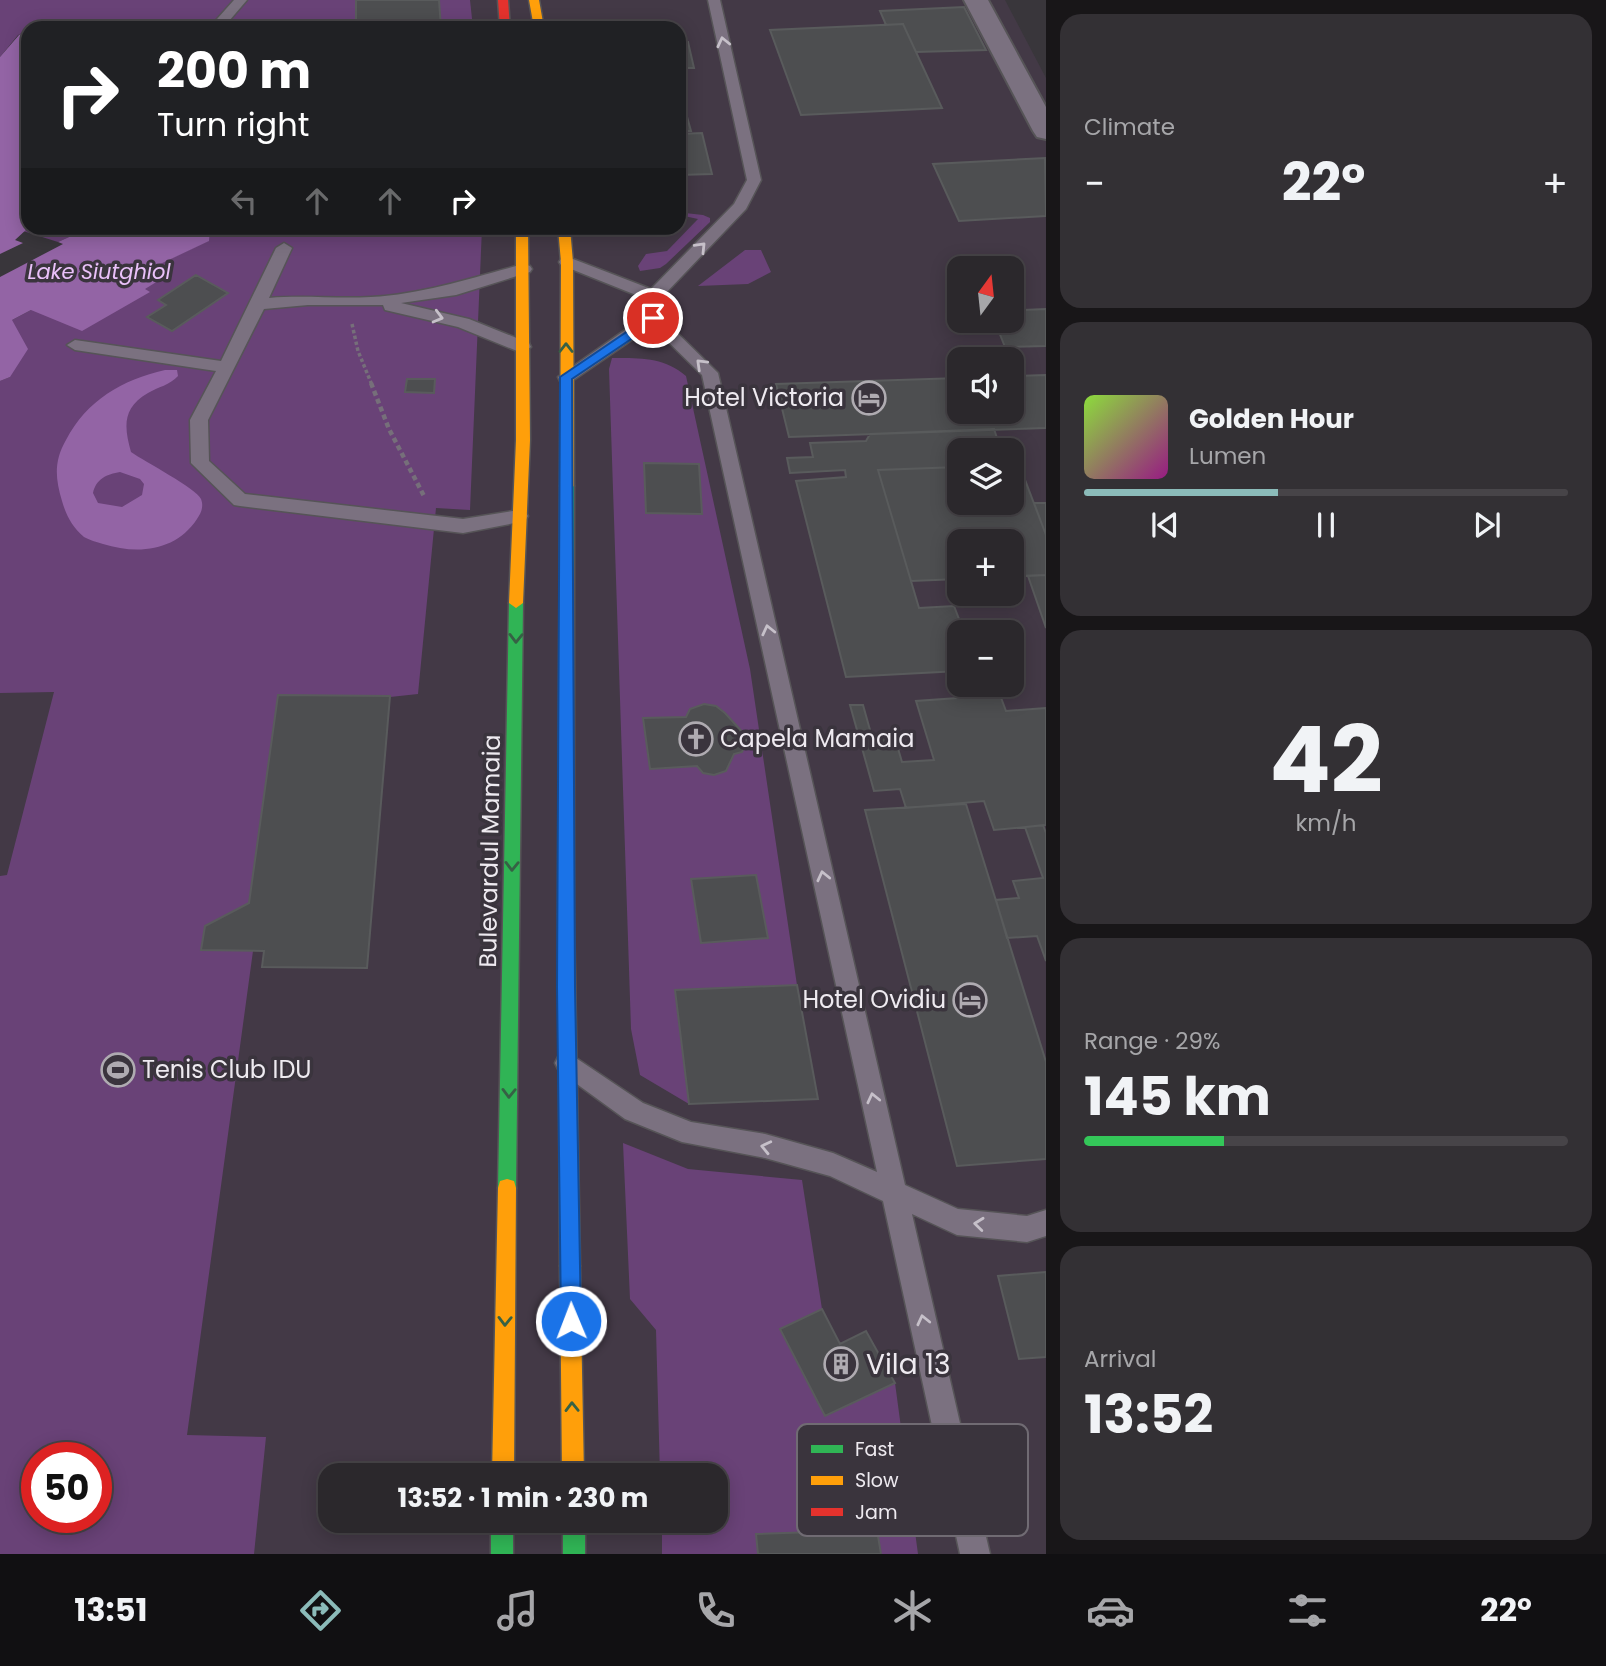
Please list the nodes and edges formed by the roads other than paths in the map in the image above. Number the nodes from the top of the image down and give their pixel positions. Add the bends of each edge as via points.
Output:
1 (241, 0) edge
2 (503, 0) edge
3 (534, 0) edge
4 (714, 0) edge
5 (976, 0) edge
6 (222, 21) edge
7 (504, 21) edge
8 (538, 21) edge
9 (1046, 131) edge
10 (522, 235) edge
11 (565, 235) edge
12 (284, 248) dead end
13 (567, 262) junction
14 (524, 269) junction
15 (654, 296) junction
16 (372, 302) junction
17 (258, 304) junction
18 (653, 318) junction
19 (75, 345) dead end
20 (523, 346) junction
21 (226, 367) junction
22 (566, 377) junction
23 (519, 516) junction
24 (567, 1063) junction
25 (894, 1190) junction
26 (1046, 1223) edge
27 (946, 1424) edge
28 (503, 1463) edge
29 (573, 1463) edge
30 (502, 1533) edge
31 (574, 1533) edge
32 (971, 1536) edge
33 (502, 1554) edge
34 (575, 1554) edge
35 (975, 1554) edge

1 - 6 lane
2 - 7 main road
3 - 8 main road
15 -> 4 lane via 741,206 754,180
5 - 9 street
10 - 14 main road, Bulevardul Mamaia
11 - 13 main road
12 - 17 lane
13 - 15 lane
22 -> 13 main road
14 - 16 lane via 456,290
14 - 20 main road, Bulevardul Mamaia
15 - 18 lane
16 - 17 lane
16 -> 20 lane via 463,323
17 - 21 lane
18 - 22 lane
25 -> 18 lane via 710,373
19 - 21 lane
20 - 23 main road, Bulevardul Mamaia
21 - 23 lane via 199,419 200,463 240,500 463,526
22 - 24 main road
23 -> 28 main road, Bulevardul Mamaia
25 -> 24 lane via 833,1165 765,1146 691,1134 634,1111
29 -> 24 main road
26 -> 25 lane via 1027,1229 957,1222
27 -> 25 lane
30 - 33 main road
31 - 34 main road
35 -> 32 lane

